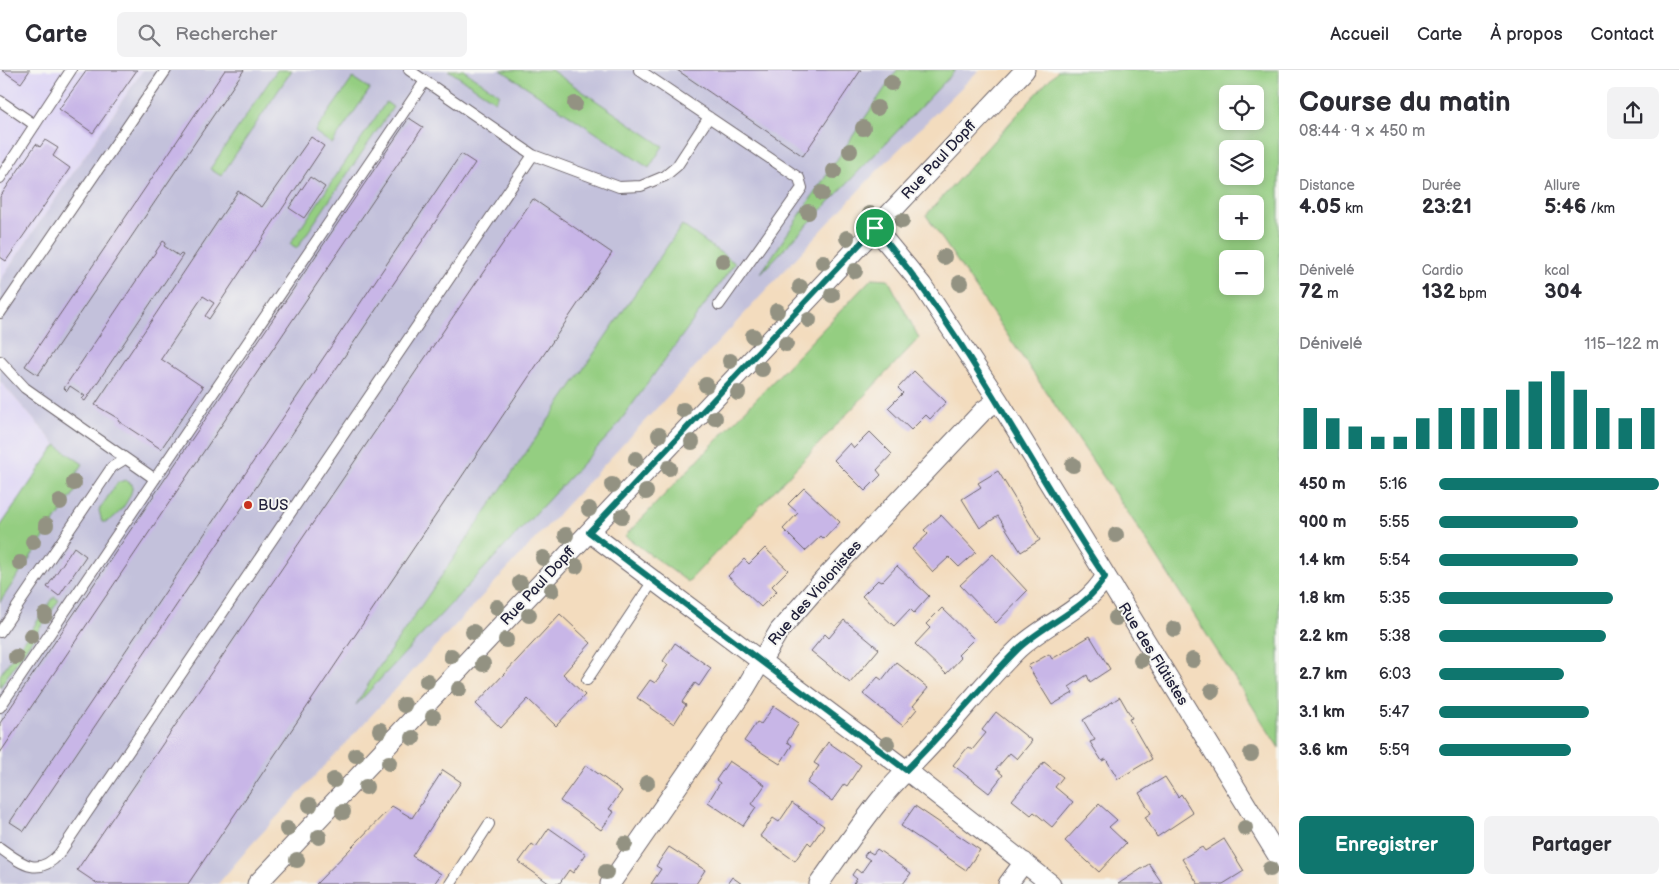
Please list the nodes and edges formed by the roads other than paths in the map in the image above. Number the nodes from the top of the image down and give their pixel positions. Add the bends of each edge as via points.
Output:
1 (71, 70) edge
2 (166, 70) edge
3 (409, 70) edge
4 (639, 70) edge
5 (1025, 70) edge
6 (425, 81) junction
7 (0, 102) edge
8 (709, 117) junction
9 (35, 125) junction
10 (533, 155) junction
11 (0, 178) edge
12 (875, 228) junction
13 (719, 305) dead end
14 (0, 313) edge
15 (0, 361) edge
16 (998, 400) junction
17 (125, 459) junction
18 (155, 479) junction
19 (589, 532) junction
20 (1105, 577) junction
21 (652, 581) junction
22 (0, 632) edge
23 (759, 661) junction
24 (587, 680) dead end
25 (0, 707) edge
26 (906, 770) junction
27 (489, 824) dead end
28 (0, 848) edge
29 (1279, 858) edge
30 (1024, 862) junction
31 (258, 884) edge
32 (450, 884) edge
33 (610, 884) edge
34 (819, 884) edge
35 (1008, 884) edge
36 (1051, 884) edge

1 - 9 lane
2 - 14 lane
3 - 6 lane
4 - 8 lane
5 - 12 street, Rue Paul Dopff
6 - 10 lane
6 - 18 lane
7 - 9 lane
8 - 10 lane via 677,166 665,176 642,186 619,187
8 - 13 lane via 800,178 802,188
9 - 11 lane
10 - 28 lane via 59,854 49,864 28,866
12 - 16 street, Rue des Flûtistes via 922,285
12 - 19 street, Rue Paul Dopff
15 - 17 lane via 24,388
16 - 20 street, Rue des Flûtistes
16 - 23 street, Rue des Violonistes via 983,411 825,578 779,631
17 - 18 lane
17 - 22 lane via 112,467
18 - 25 lane
19 - 21 street
19 - 31 street, Rue Paul Dopff
20 - 26 street via 1086,600 1018,649
20 - 29 street, Rue des Flûtistes
21 - 23 street
21 - 24 lane
23 - 26 street
23 - 33 street, Rue des Violonistes via 743,692
26 - 30 street
26 - 34 street
27 - 32 lane
30 - 35 street
30 - 36 street

